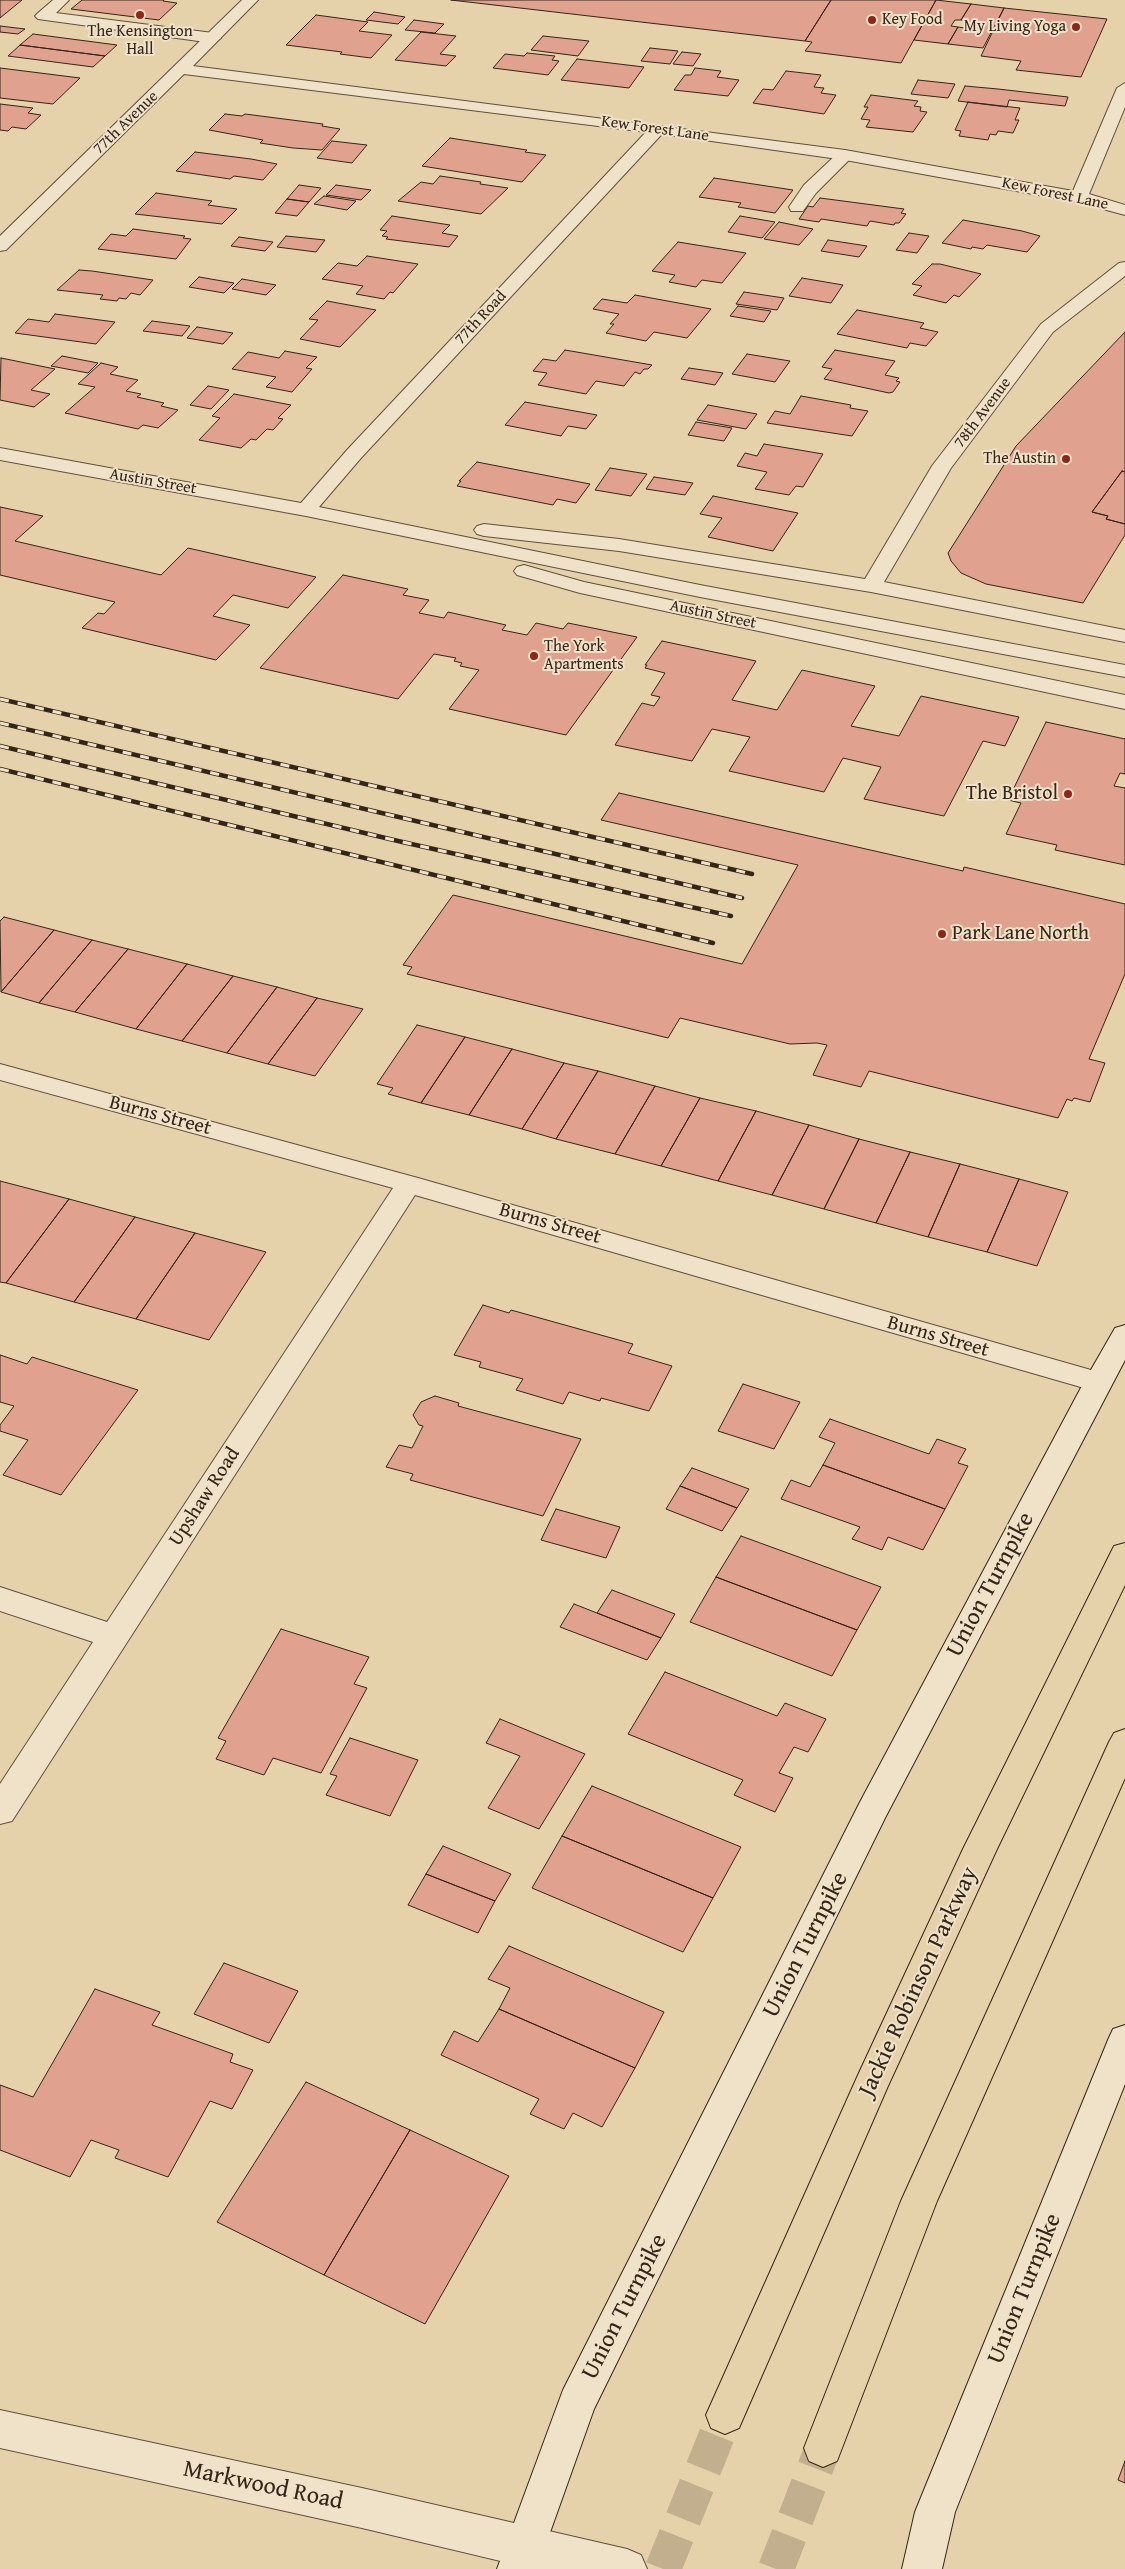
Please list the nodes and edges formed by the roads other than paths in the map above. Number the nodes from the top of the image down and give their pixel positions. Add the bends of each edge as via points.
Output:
1 (62, 0) edge
2 (251, 0) edge
3 (213, 38) junction
4 (182, 69) junction
5 (1125, 88) edge
6 (658, 129) junction
7 (845, 155) junction
8 (1079, 197) junction
9 (797, 206) dead end
10 (1125, 210) edge
11 (0, 246) edge
12 (1125, 267) edge
13 (0, 454) edge
14 (306, 510) junction
15 (870, 586) junction
16 (1125, 636) edge
17 (1125, 672) edge
18 (1125, 702) edge
19 (0, 1072) edge
20 (409, 1184) junction
21 (1125, 1335) edge
22 (1098, 1382) junction
23 (1125, 1554) edge
24 (0, 1599) edge
25 (114, 1637) junction
26 (1125, 1742) edge
27 (0, 1810) edge
28 (1125, 2040) edge
29 (725, 2416) tunnel mouth
30 (0, 2429) edge
31 (823, 2448) tunnel mouth
32 (521, 2558) edge
33 (627, 2569) edge
34 (922, 2569) edge

1 - 3 street via 43,16
2 - 3 street, 77th Avenue
3 - 4 street, 77th Avenue
4 - 6 street, Kew Forest Lane
4 - 11 street, 77th Avenue
5 - 8 street
6 - 7 street, Kew Forest Lane
6 - 14 street, 77th Road via 354,454
7 - 8 street, Kew Forest Lane
7 - 9 street via 810,188
8 - 10 street, Kew Forest Lane
12 - 15 street, 78th Avenue via 1047,328 942,466
13 - 14 street, Austin Street
14 - 15 street, Austin Street via 619,545
14 - 17 street, Austin Street via 690,589
14 - 18 street, Austin Street via 580,587
15 - 16 street, Austin Street
19 - 20 street, Burns Street
20 - 22 street, Burns Street
20 - 25 street, Upshaw Road
21 - 22 street, Union Turnpike
22 - 32 street, Union Turnpike via 872,1812 577,2403
23 - 29 highway, Jackie Robinson Parkway via 980,1849 870,2086
24 - 25 street
25 - 27 street, Upshaw Road
26 - 31 highway via 919,2202
28 - 34 street, Union Turnpike via 935,2512
30 - 32 street, Markwood Road via 362,2508
32 - 33 street, Markwood Road

